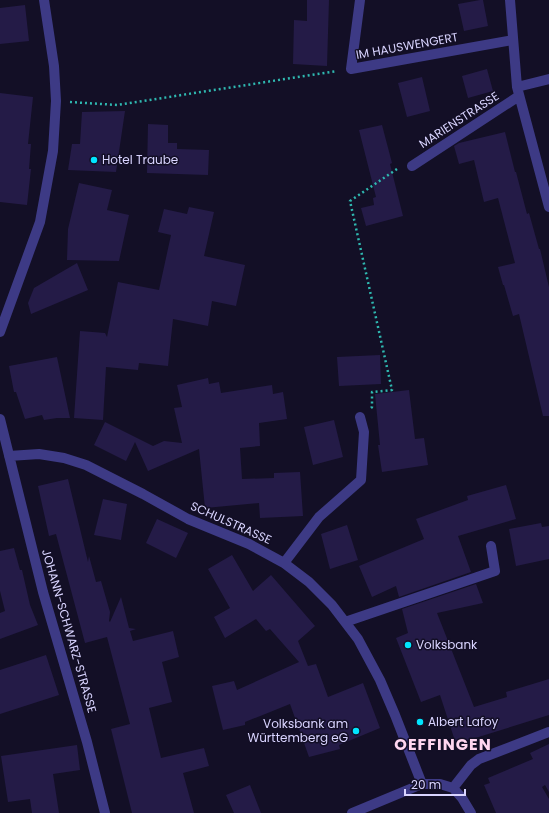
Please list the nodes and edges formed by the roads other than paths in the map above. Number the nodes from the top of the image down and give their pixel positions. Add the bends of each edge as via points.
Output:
1 (44, 0) edge
2 (360, 0) edge
3 (510, 0) edge
4 (513, 40) junction
5 (549, 80) edge
6 (518, 92) junction
7 (416, 164) road end
8 (549, 207) edge
9 (0, 332) edge
10 (360, 417) dead end
11 (0, 419) edge
12 (9, 456) junction
13 (491, 546) dead end
14 (284, 563) junction
15 (345, 622) junction
16 (549, 732) edge
17 (422, 784) junction
18 (453, 788) junction
19 (105, 813) edge
20 (352, 813) edge
21 (471, 813) edge

1 - 9 street via 54,66 56,101 53,152 40,222
2 - 4 street, IM HAUSWENGERT via 351,69
3 - 4 street
4 - 6 street
5 - 6 street, MARIENSTRASSE
6 - 7 street, MARIENSTRASSE
6 - 8 street
10 - 14 street via 364,432 361,480 319,517
11 - 12 street, JOHANN-SCHWARZ-STRASSE
12 - 14 street, SCHULSTRASSE via 39,454 86,465 188,519 249,544
12 - 19 street, JOHANN-SCHWARZ-STRASSE via 43,592
13 - 15 street via 495,571
14 - 15 street, SCHULSTRASSE via 309,582
15 - 17 street, SCHULSTRASSE via 358,639 380,680
16 - 18 street via 479,759
17 - 18 street via 440,784
17 - 20 street
18 - 21 street

